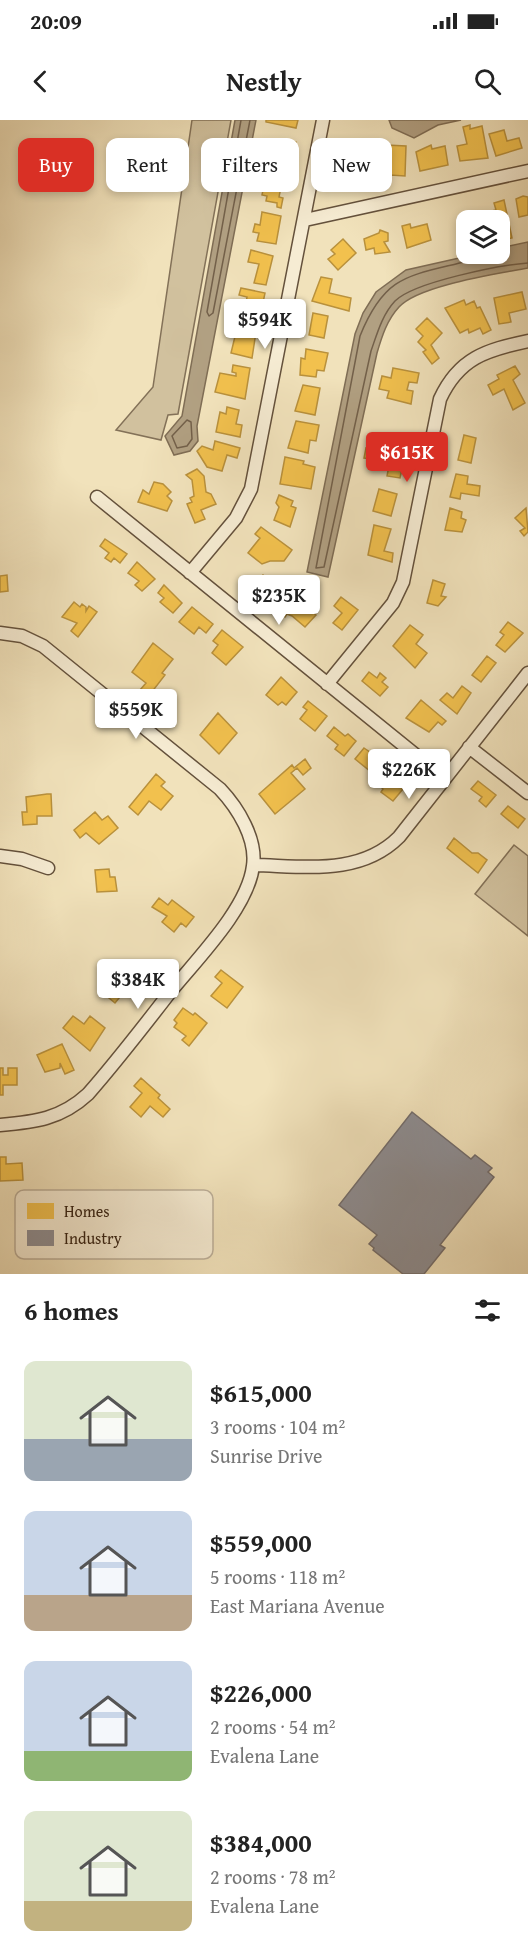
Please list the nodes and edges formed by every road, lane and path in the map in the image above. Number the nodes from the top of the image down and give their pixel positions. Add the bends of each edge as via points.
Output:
1 (323, 120) edge
2 (528, 171) edge
3 (304, 220) junction
4 (528, 341) edge
5 (97, 497) dead end
6 (190, 573) junction
7 (0, 633) edge
8 (528, 673) edge
9 (327, 684) junction
10 (469, 747) junction
11 (444, 778) junction
12 (528, 793) edge
13 (0, 856) edge
14 (254, 864) junction
15 (48, 868) dead end
16 (0, 1125) edge

1 - 3 street
2 - 3 street
3 - 6 street via 251,489 236,518
4 - 9 street via 476,357 446,385 403,582 386,613
5 - 6 street
6 - 9 street
7 - 14 street via 22,636 43,646 220,789 242,819
8 - 10 street
9 - 11 street
10 - 11 street
10 - 12 street
11 - 14 street via 399,837 370,857 331,867
13 - 15 street
14 - 16 street via 250,881 231,915 88,1094 69,1110 48,1119

